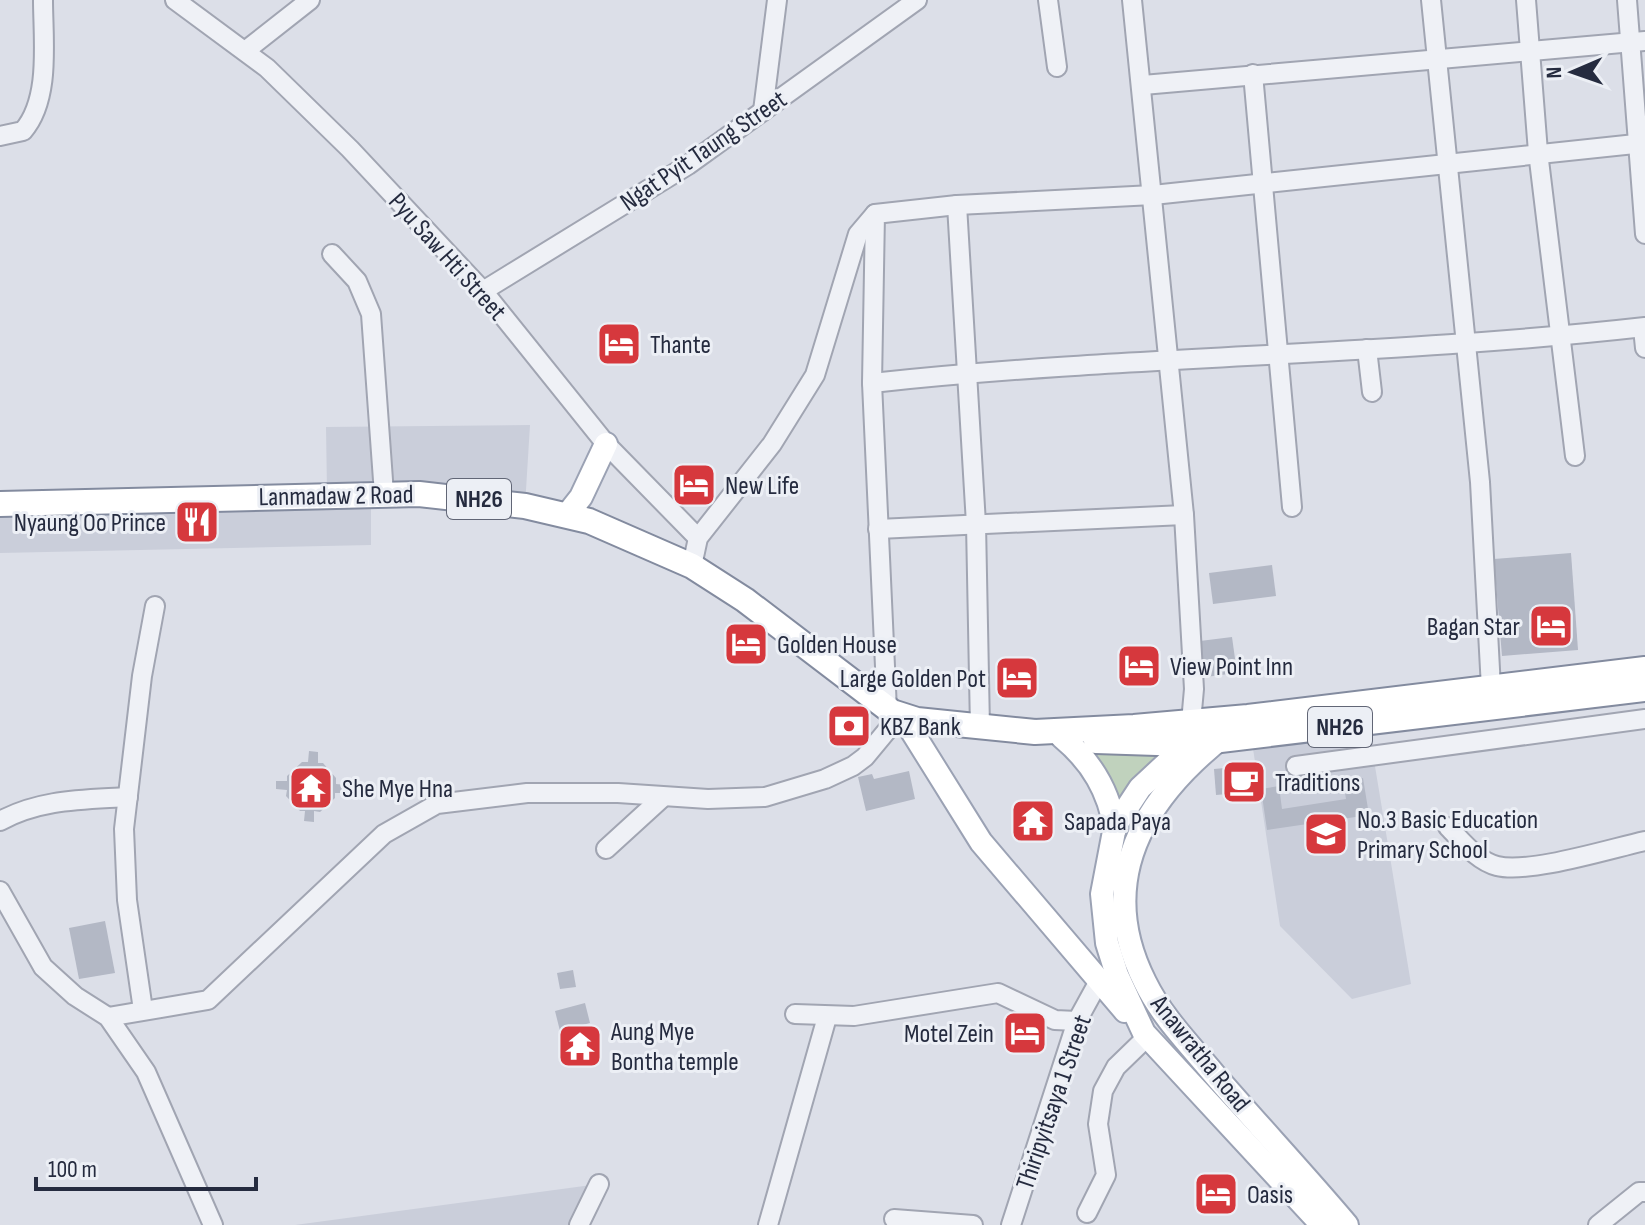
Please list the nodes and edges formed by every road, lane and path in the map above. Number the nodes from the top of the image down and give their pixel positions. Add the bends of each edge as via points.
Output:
1 (43, 0) edge
2 (175, 0) edge
3 (310, 0) edge
4 (777, 0) edge
5 (917, 0) edge
6 (1048, 0) edge
7 (1132, 0) edge
8 (1431, 0) edge
9 (1526, 0) edge
10 (1627, 0) edge
11 (1638, 42) edge
12 (245, 51) junction
13 (1530, 51) junction
14 (1438, 58) junction
15 (1057, 67) dead end
16 (1253, 74) junction
17 (1143, 85) junction
18 (763, 111) junction
19 (0, 136) edge
20 (1642, 143) edge
21 (1538, 152) junction
22 (1445, 163) junction
23 (1263, 183) junction
24 (1153, 195) junction
25 (957, 205) junction
26 (875, 214) junction
27 (1645, 234) edge
28 (332, 254) dead end
29 (483, 291) junction
30 (1644, 328) edge
31 (1560, 337) junction
32 (1465, 344) junction
33 (1645, 348) edge
34 (1367, 349) junction
35 (1278, 353) junction
36 (1169, 358) junction
37 (966, 373) junction
38 (872, 383) junction
39 (1372, 392) dead end
40 (606, 444) junction
41 (1575, 456) dead end
42 (384, 494) junction
43 (0, 504) edge
44 (1292, 507) dead end
45 (1184, 515) junction
46 (566, 516) junction
47 (976, 524) junction
48 (878, 529) junction
49 (698, 538) junction
50 (692, 566) junction
51 (155, 606) dead end
52 (1645, 669) edge
53 (1491, 688) junction
54 (1645, 689) edge
55 (896, 714) junction
56 (1645, 719) edge
57 (980, 728) junction
58 (1220, 730) junction
59 (1035, 732) junction
60 (1190, 734) junction
61 (1062, 737) junction
62 (1296, 766) dead end
63 (128, 797) junction
64 (663, 797) junction
65 (0, 821) edge
66 (1115, 826) junction
67 (1448, 827) dead end
68 (1645, 841) edge
69 (606, 849) dead end
70 (0, 891) edge
71 (1123, 898) junction
72 (1099, 981) junction
73 (143, 1010) junction
74 (795, 1014) dead end
75 (108, 1017) junction
76 (827, 1017) junction
77 (1077, 1021) junction
78 (1146, 1034) junction
79 (599, 1184) dead end
80 (1645, 1192) edge
81 (1087, 1213) dead end
82 (894, 1219) dead end
83 (213, 1225) edge
84 (579, 1225) edge
85 (768, 1225) edge
86 (973, 1225) edge
87 (1011, 1225) edge
88 (1322, 1225) edge
89 (1347, 1225) edge
90 (1598, 1225) edge

1 - 19 street via 37,104 23,131
2 - 12 street, Pyu Saw Hti Street
3 - 12 street
4 - 18 street
5 - 18 street, Ngat Pyit Taung Street
6 - 15 street
7 - 17 street
8 - 14 street
9 - 13 street
10 - 11 street
11 - 13 street
11 - 20 street
12 - 29 street, Pyu Saw Hti Street via 350,149
13 - 14 street
13 - 21 street
14 - 16 street
14 - 22 street
16 - 17 street
16 - 23 street
17 - 24 street
18 - 29 street, Ngat Pyit Taung Street via 688,165
20 - 21 street
20 - 27 street
21 - 22 street
21 - 31 street
22 - 23 street
22 - 32 street
23 - 24 street
23 - 35 street
24 - 25 street
24 - 36 street
25 - 26 street
25 - 37 street
26 - 38 street
26 - 49 street via 858,234 815,375 797,408
28 - 42 street via 357,281 371,314
29 - 40 street, Pyu Saw Hti Street
30 - 31 street
30 - 33 street
31 - 32 street
31 - 41 street
32 - 34 street
32 - 53 street via 1480,482
34 - 35 street
34 - 39 street
35 - 36 street
35 - 44 street
36 - 37 street
36 - 45 street
37 - 38 street
37 - 47 street
38 - 48 street
40 - 46 main road
40 - 49 street, Pyu Saw Hti Street
42 - 43 highway, Lanmadaw 2 Road / NH26
42 - 46 highway, Lanmadaw 2 Road / NH26 via 461,497
45 - 47 street
45 - 60 street via 1194,689
46 - 50 highway, Lanmadaw 2 Road / NH26
47 - 48 street
47 - 57 street
48 - 55 street
49 - 50 street
50 - 55 highway, Lanmadaw 2 Road / NH26
51 - 63 street
52 - 53 highway, NH26
53 - 58 highway, NH26 via 1248,717
54 - 58 highway, NH26
55 - 57 highway, NH26
55 - 64 street via 865,757 825,779 765,797
55 - 72 main road via 981,842
56 - 62 street
57 - 59 highway, NH26
58 - 60 highway, NH26
58 - 71 main road, Anawratha Road via 1140,831 1130,853
59 - 60 highway, NH26
59 - 61 highway, NH26
60 - 61 highway, NH26 via 1119,744
60 - 66 main road, Anawratha Road via 1140,788
61 - 66 main road via 1097,775
63 - 65 street via 50,801
63 - 73 street via 127,900
64 - 69 street
64 - 73 street via 527,793 437,804 384,834 208,1000
66 - 71 main road
66 - 78 main road, Anawratha Road via 1105,866 1103,916 1117,975
67 - 68 street via 1494,865 1518,868
70 - 75 street via 43,967
71 - 89 main road, Anawratha Road via 1133,954 1171,1023
72 - 77 street, Thiripyitsaya 1 Street
72 - 78 main road
73 - 75 street
74 - 76 street
75 - 83 street via 146,1072
76 - 77 street via 998,993 1055,1020
76 - 85 street
77 - 87 street, Thiripyitsaya 1 Street
78 - 81 street via 1116,1067 1103,1091 1098,1124 1106,1175
78 - 88 main road, Anawratha Road
79 - 84 street
80 - 90 street
82 - 86 street

